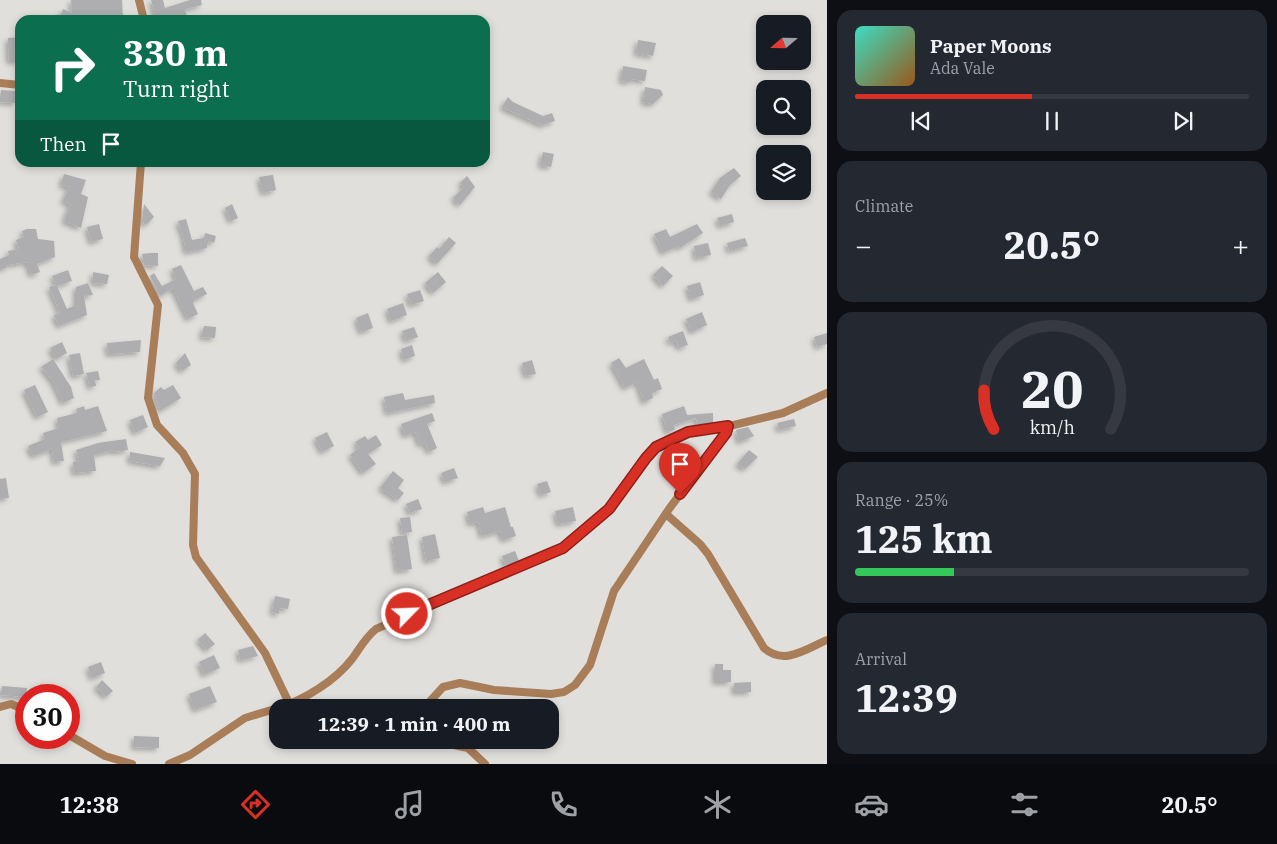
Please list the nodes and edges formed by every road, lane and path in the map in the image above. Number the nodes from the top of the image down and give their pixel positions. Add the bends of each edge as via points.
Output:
1 (139, 0) edge
2 (143, 15) edge
3 (0, 83) edge
4 (15, 84) edge
5 (141, 167) edge
6 (827, 393) edge
7 (728, 426) junction
8 (666, 514) junction
9 (827, 640) edge
10 (287, 699) edge
11 (298, 699) edge
12 (432, 699) edge
13 (15, 706) edge
14 (0, 707) edge
15 (269, 711) edge
16 (80, 741) edge
17 (469, 749) edge
18 (132, 764) edge
19 (169, 764) edge
20 (485, 764) edge

1 - 2 street
3 - 4 street
5 - 10 street via 134,257 158,305 149,405 161,431 183,453 195,474 193,545 196,557 265,653
6 - 7 street via 783,413
7 - 8 street
7 - 11 street via 688,432 664,442 650,452 602,517 563,548 376,629 338,674
8 - 9 street via 704,549 764,648 772,655 788,657
8 - 12 street via 614,591 590,665 575,685 564,692 551,694 494,690 460,683 443,687
13 - 14 street
15 - 19 street via 245,718 190,755
16 - 18 street via 105,756
17 - 20 street

